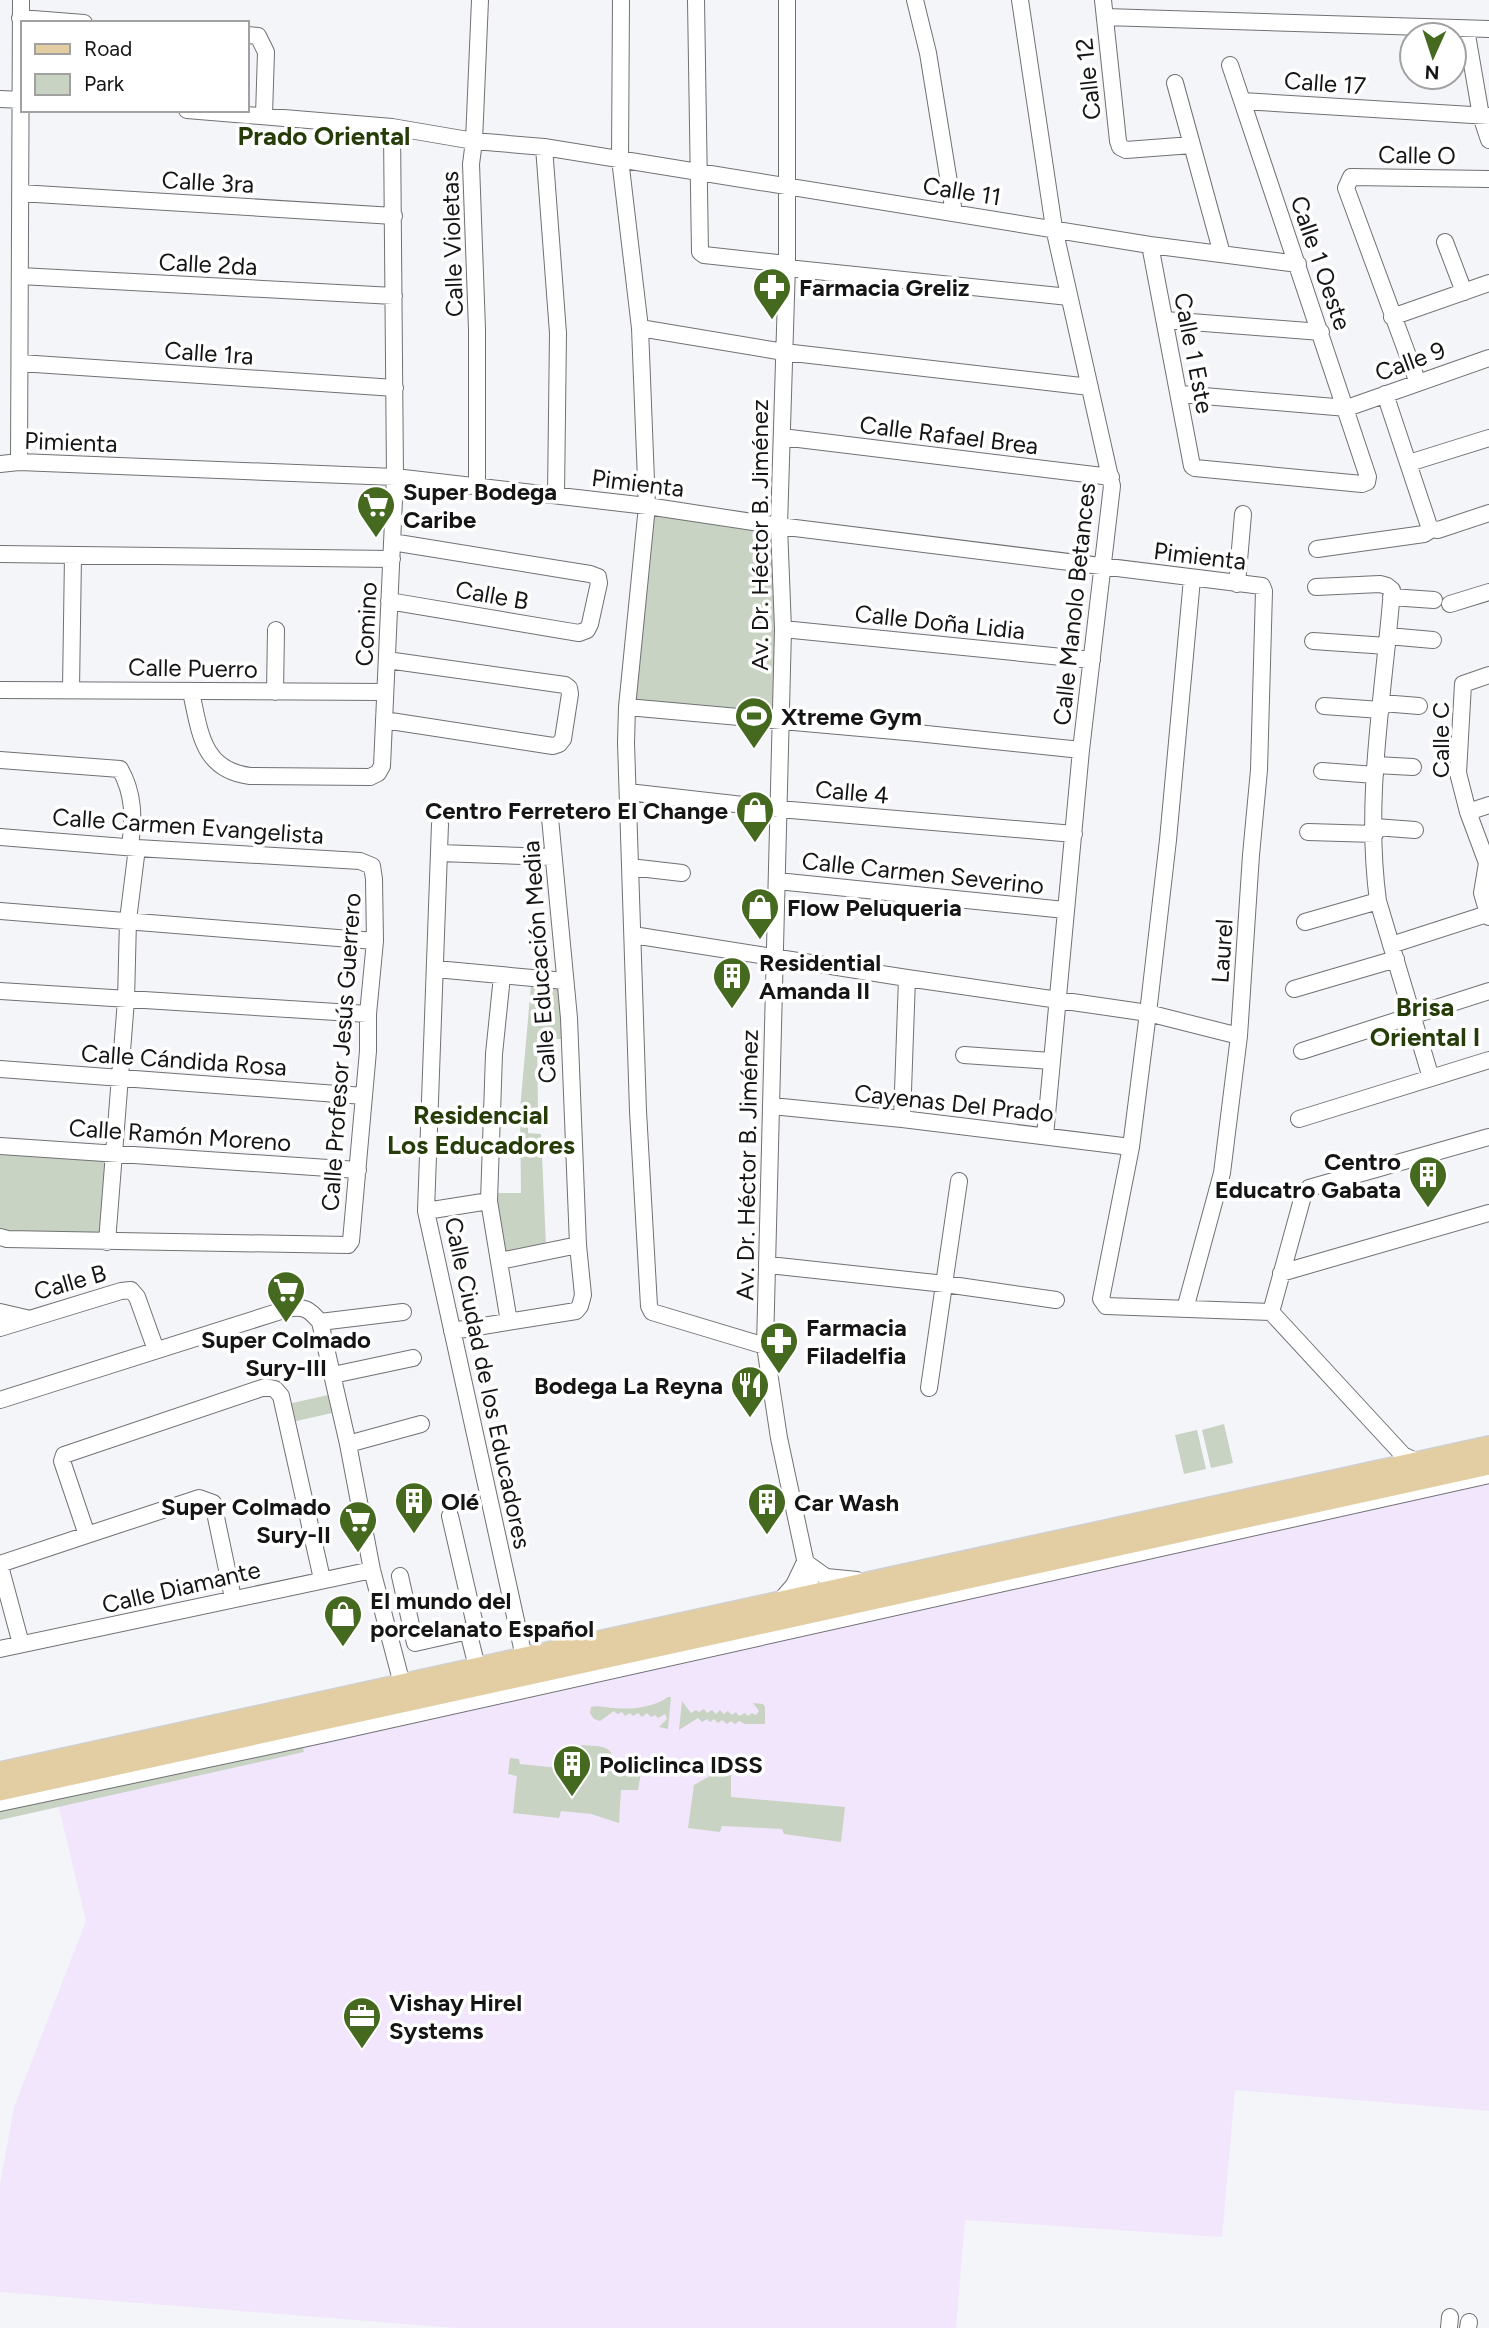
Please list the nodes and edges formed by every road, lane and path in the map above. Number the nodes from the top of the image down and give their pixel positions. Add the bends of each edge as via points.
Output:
1 (21, 0) edge
2 (480, 0) edge
3 (621, 0) edge
4 (696, 0) edge
5 (787, 0) edge
6 (915, 0) edge
7 (1020, 0) edge
8 (1103, 0) edge
9 (1105, 17) junction
10 (20, 18) junction
11 (58, 21) edge
12 (1398, 27) edge
13 (1468, 29) edge
14 (1489, 29) edge
15 (248, 35) edge
16 (1468, 38) edge
17 (21, 59) edge
18 (1230, 65) dead end
19 (1175, 83) dead end
20 (0, 99) edge
21 (21, 100) edge
22 (1242, 100) junction
23 (22, 112) edge
24 (218, 112) edge
25 (264, 115) junction
26 (1485, 116) edge
27 (392, 127) junction
28 (1489, 140) edge
29 (474, 141) junction
30 (1192, 145) junction
31 (544, 147) junction
32 (620, 159) junction
33 (699, 173) junction
34 (1489, 179) edge
35 (786, 186) junction
36 (20, 193) junction
37 (954, 213) junction
38 (394, 216) junction
39 (1054, 228) junction
40 (1445, 242) dead end
41 (1150, 245) junction
42 (1222, 254) junction
43 (1298, 264) junction
44 (787, 266) junction
45 (20, 276) junction
46 (1489, 283) edge
47 (1464, 292) junction
48 (394, 296) junction
49 (1069, 297) junction
50 (1392, 317) junction
51 (1165, 320) junction
52 (640, 328) junction
53 (1321, 332) junction
54 (783, 352) junction
55 (1489, 358) edge
56 (20, 363) junction
57 (1418, 383) junction
58 (1090, 387) junction
59 (395, 388) junction
60 (1180, 394) junction
61 (1385, 394) junction
62 (1347, 408) junction
63 (782, 438) junction
64 (1489, 438) edge
65 (19, 462) junction
66 (1409, 463) junction
67 (0, 464) edge
68 (395, 477) junction
69 (1111, 477) junction
70 (1368, 477) joint
71 (477, 487) junction
72 (556, 495) junction
73 (648, 506) junction
74 (1489, 513) edge
75 (1243, 514) dead end
76 (779, 526) junction
77 (1432, 529) junction
78 (1317, 549) dead end
79 (392, 550) junction
80 (0, 554) edge
81 (73, 555) junction
82 (1103, 567) junction
83 (1192, 579) junction
84 (1237, 584) junction
85 (1316, 587) dead end
86 (1264, 591) joint
87 (1489, 592) edge
88 (1391, 597) junction
89 (390, 600) junction
90 (783, 629) junction
91 (276, 630) dead end
92 (1433, 640) dead end
93 (1313, 641) dead end
94 (1387, 641) junction
95 (387, 660) junction
96 (1092, 660) junction
97 (1489, 675) edge
98 (71, 689) junction
99 (0, 690) edge
100 (191, 692) junction
101 (275, 692) junction
102 (385, 692) junction
103 (1324, 706) dead end
104 (1381, 706) junction
105 (1419, 706) dead end
106 (627, 708) junction
107 (384, 720) junction
108 (780, 722) junction
109 (1081, 750) junction
110 (0, 760) edge
111 (1413, 767) dead end
112 (1376, 770) junction
113 (1322, 771) dead end
114 (628, 792) junction
115 (1489, 805) edge
116 (779, 809) junction
117 (1468, 811) junction
118 (550, 818) dead end
119 (440, 824) dead end
120 (1375, 830) junction
121 (1415, 830) dead end
122 (1308, 832) dead end
123 (1074, 834) junction
124 (0, 836) edge
125 (134, 847) junction
126 (440, 853) junction
127 (553, 857) junction
128 (372, 866) joint
129 (630, 867) junction
130 (682, 873) dead end
131 (777, 881) junction
132 (1378, 901) junction
133 (1065, 910) junction
134 (0, 911) edge
135 (1488, 919) edge
136 (128, 920) junction
137 (1305, 922) dead end
138 (633, 935) junction
139 (374, 941) junction
140 (1394, 953) junction
141 (775, 957) junction
142 (436, 970) junction
143 (502, 976) junction
144 (907, 978) junction
145 (565, 981) junction
146 (1294, 989) dead end
147 (0, 991) edge
148 (1489, 991) edge
149 (1057, 999) junction
150 (126, 1000) junction
151 (1149, 1013) junction
152 (368, 1014) junction
153 (1413, 1016) junction
154 (1239, 1036) junction
155 (1303, 1051) dead end
156 (964, 1055) dead end
157 (1489, 1060) edge
158 (1051, 1062) junction
159 (0, 1069) edge
160 (121, 1078) junction
161 (1431, 1078) junction
162 (364, 1096) junction
163 (772, 1107) junction
164 (902, 1119) junction
165 (1299, 1119) dead end
166 (1045, 1136) junction
167 (1489, 1137) edge
168 (0, 1146) edge
169 (1131, 1147) junction
170 (114, 1154) junction
171 (358, 1170) junction
172 (959, 1181) dead end
173 (489, 1201) junction
174 (426, 1211) junction
175 (1489, 1213) edge
176 (0, 1237) edge
177 (107, 1242) junction
178 (578, 1245) junction
179 (500, 1261) junction
180 (769, 1265) junction
181 (1281, 1273) junction
182 (945, 1284) junction
183 (1056, 1300) dead end
184 (1185, 1309) junction
185 (0, 1312) edge
186 (402, 1312) dead end
187 (1271, 1312) junction
188 (28, 1318) junction
189 (320, 1322) junction
190 (509, 1322) junction
191 (0, 1328) edge
192 (452, 1331) junction
193 (765, 1346) junction
194 (156, 1350) junction
195 (413, 1358) dead end
196 (333, 1375) junction
197 (929, 1388) dead end
198 (0, 1400) edge
199 (421, 1424) dead end
200 (348, 1444) junction
201 (1489, 1446) edge
202 (1417, 1462) junction
203 (1489, 1465) edge
204 (1489, 1475) edge
205 (450, 1516) dead end
206 (87, 1535) junction
207 (805, 1562) junction
208 (0, 1565) edge
209 (372, 1570) junction
210 (400, 1576) dead end
211 (322, 1579) junction
212 (870, 1581) junction
213 (233, 1598) junction
214 (781, 1600) junction
215 (814, 1602) junction
216 (468, 1631) junction
217 (21, 1644) junction
218 (0, 1649) edge
219 (524, 1657) junction
220 (477, 1667) junction
221 (402, 1684) junction
222 (0, 1772) edge
223 (0, 1791) edge
224 (0, 1802) edge

1 - 10 street
2 - 29 street, Calle Violetas
3 - 32 street
4 - 33 street
5 - 35 street, Av. Dr. Héctor B. Jiménez
6 - 37 street
7 - 39 street, Calle Manolo Betances
8 - 9 street, Calle 12
9 - 12 street
9 - 30 street, Calle 12 via 1118,141 1126,150
10 - 11 street
10 - 17 street
13 - 14 street
15 - 25 street via 258,36 266,52
16 - 26 street
18 - 22 street, Calle 1 Oeste
19 - 30 street
20 - 21 street
22 - 26 street, Calle 17
22 - 43 street, Calle 1 Oeste
23 - 36 street
24 - 25 street, Calle 11
25 - 27 street, Calle 11
26 - 28 street
27 - 29 street, Calle 11
27 - 38 street, Comino
29 - 31 street, Calle 11
29 - 71 street, Calle Violetas
30 - 42 street
31 - 32 street, Calle 11
31 - 72 street via 558,332
32 - 33 street, Calle 11
32 - 52 street
33 - 35 street, Calle 11
33 - 44 street via 701,254
34 - 50 street, Calle O via 1351,177 1347,182
35 - 37 street, Calle 11
35 - 44 street, Av. Dr. Héctor B. Jiménez
36 - 38 street, Calle 3ra
36 - 45 street
37 - 39 street, Calle 11
38 - 48 street, Comino
39 - 41 street, Calle 11
39 - 49 street, Calle Manolo Betances
40 - 47 street
41 - 42 street, Calle 11
41 - 51 street, Calle 1 Este
42 - 43 street, Calle 11
43 - 53 street, Calle 1 Oeste
44 - 49 street
44 - 54 street, Av. Dr. Héctor B. Jiménez
45 - 48 street, Calle 2da
45 - 56 street
46 - 47 street
47 - 50 street
48 - 59 street, Comino
49 - 58 street, Calle Manolo Betances
50 - 57 street
51 - 53 street
51 - 60 street, Calle 1 Este
52 - 54 street
52 - 73 street
53 - 62 street, Calle 1 Oeste
54 - 58 street
54 - 63 street, Av. Dr. Héctor B. Jiménez
55 - 57 street, Calle 9
56 - 59 street, Calle 1ra
56 - 65 street
57 - 61 street, Calle 9
58 - 69 street, Calle Manolo Betances
59 - 68 street, Comino
60 - 62 street
60 - 70 street, Calle 1 Este via 1190,462 1195,468 1362,484
61 - 62 street, Calle 9
61 - 66 street
62 - 70 street, Calle 1 Oeste
63 - 69 street, Calle Rafael Brea
63 - 76 street, Av. Dr. Héctor B. Jiménez
64 - 66 street
65 - 67 street, Pimienta
65 - 68 street, Pimienta
66 - 77 street
68 - 71 street, Pimienta
68 - 79 street, Comino
69 - 82 street, Calle Manolo Betances
71 - 72 street, Pimienta
72 - 73 street, Pimienta
73 - 76 street, Pimienta
73 - 106 street
74 - 77 street
75 - 84 street
76 - 82 street, Pimienta
76 - 90 street, Av. Dr. Héctor B. Jiménez
77 - 78 street via 1405,538
79 - 81 street
79 - 89 street, Comino
79 - 89 street, Calle B via 590,574 598,577 599,583 590,624 579,633
80 - 81 street
81 - 98 street
82 - 83 street, Pimienta
82 - 96 street, Calle Manolo Betances
83 - 84 street, Pimienta
83 - 151 street
84 - 86 street, Pimienta via 1262,586
85 - 88 street via 1380,584 1392,590
86 - 154 street, Laurel via 1259,770
87 - 88 street via 1442,602
88 - 94 street
89 - 95 street, Comino
90 - 96 street, Calle Doña Lidia
90 - 108 street, Av. Dr. Héctor B. Jiménez
91 - 101 street
92 - 94 street
93 - 94 street
94 - 104 street
95 - 102 street, Comino
95 - 107 street via 565,685 570,694 563,739 553,746
96 - 109 street, Calle Manolo Betances
97 - 117 street, Calle C via 1463,684 1458,773
98 - 99 street, Calle Puerro
98 - 100 street, Calle Puerro
100 - 101 street, Calle Puerro
100 - 107 street, Comino via 210,757 234,774 370,777 382,766
101 - 102 street, Calle Puerro
102 - 107 street, Comino
103 - 104 street
104 - 105 street
104 - 112 street
106 - 108 street
106 - 114 street
108 - 109 street
108 - 116 street, Av. Dr. Héctor B. Jiménez
109 - 123 street, Calle Manolo Betances
110 - 125 street via 120,769 128,783
111 - 112 street
112 - 113 street
112 - 120 street
114 - 116 street, Calle 4
114 - 129 street
115 - 117 street
116 - 123 street, Calle 4
116 - 131 street, Av. Dr. Héctor B. Jiménez
117 - 135 street, Calle C via 1487,863 1482,893
118 - 127 street, Calle Educación Media
119 - 126 street, Calle Ciudad de los Educadores
120 - 121 street
120 - 122 street
120 - 132 street
123 - 133 street, Calle Manolo Betances
124 - 125 street, Calle Carmen Evangelista
125 - 128 street, Calle Carmen Evangelista via 341,859
125 - 136 street
126 - 127 street
126 - 142 street, Calle Ciudad de los Educadores
127 - 145 street, Calle Educación Media
128 - 139 street, Calle Profesor Jesús Guerrero
129 - 130 street
129 - 138 street
131 - 133 street, Calle Carmen Severino
131 - 141 street, Av. Dr. Héctor B. Jiménez
132 - 137 street
132 - 140 street
133 - 149 street, Calle Manolo Betances
134 - 136 street
135 - 140 street
136 - 139 street
136 - 150 street
138 - 141 street
138 - 193 street via 650,1310
139 - 152 street, Calle Profesor Jesús Guerrero
140 - 146 street
140 - 153 street
141 - 144 street
141 - 163 street, Av. Dr. Héctor B. Jiménez
142 - 143 street
142 - 174 street, Calle Ciudad de los Educadores
143 - 145 street
143 - 173 street
144 - 149 street
144 - 164 street
145 - 178 street, Calle Educación Media
147 - 150 street
148 - 153 street
149 - 151 street
149 - 158 street, Calle Manolo Betances
150 - 152 street
150 - 160 street
151 - 154 street
151 - 169 street
152 - 162 street, Calle Profesor Jesús Guerrero
153 - 155 street
153 - 161 street
154 - 184 street, Laurel via 1222,1173
156 - 158 street
157 - 161 street
158 - 166 street, Calle Manolo Betances
159 - 160 street, Calle Cándida Rosa
160 - 162 street, Calle Cándida Rosa
160 - 170 street
161 - 165 street
162 - 171 street, Calle Profesor Jesús Guerrero
163 - 164 street, Cayenas Del Prado
163 - 180 street, Av. Dr. Héctor B. Jiménez
164 - 166 street, Cayenas Del Prado
166 - 169 street, Cayenas Del Prado
167 - 181 street via 1309,1188
168 - 170 street, Calle Ramón Moreno
169 - 184 street via 1101,1299 1106,1306
170 - 171 street, Calle Ramón Moreno
170 - 177 street
171 - 177 street, Calle Profesor Jesús Guerrero via 351,1241 345,1246
172 - 182 street
173 - 174 street
173 - 179 street
174 - 192 street, Calle Ciudad de los Educadores
175 - 181 street
176 - 177 street
178 - 179 street
178 - 190 street, Calle Educación Media via 583,1295 576,1311
179 - 190 street
180 - 182 street
180 - 193 street, Av. Dr. Héctor B. Jiménez
181 - 187 street
182 - 183 street
182 - 197 street
184 - 187 street
185 - 188 street
186 - 189 street
187 - 202 street via 1403,1455
188 - 191 street, Calle B
188 - 194 street, Calle B via 131,1290
189 - 194 street via 310,1310 298,1307
189 - 196 street
190 - 192 street, Calle Educación Media
192 - 219 street, Calle Ciudad de los Educadores
193 - 207 street, Av. Dr. Héctor B. Jiménez
194 - 198 street
195 - 196 street
196 - 200 street
199 - 200 street
200 - 209 street
201 - 202 main road
202 - 212 main road
203 - 215 main road
204 - 224 street via 326,1734
205 - 216 street via 476,1629
206 - 208 street
206 - 211 street via 62,1461 64,1455 265,1387 281,1396
206 - 213 street via 206,1499 213,1503
207 - 212 street via 826,1577
207 - 214 street
207 - 215 street, Av. Dr. Héctor B. Jiménez
208 - 217 street
209 - 211 street, Calle Diamante
209 - 221 street
210 - 216 street via 415,1643
211 - 213 street, Calle Diamante
212 - 215 main road
213 - 217 street, Calle Diamante
214 - 215 main road
214 - 219 main road
215 - 223 main road
216 - 220 street
217 - 218 street, Calle Diamante
219 - 220 main road
220 - 221 main road
221 - 222 main road

